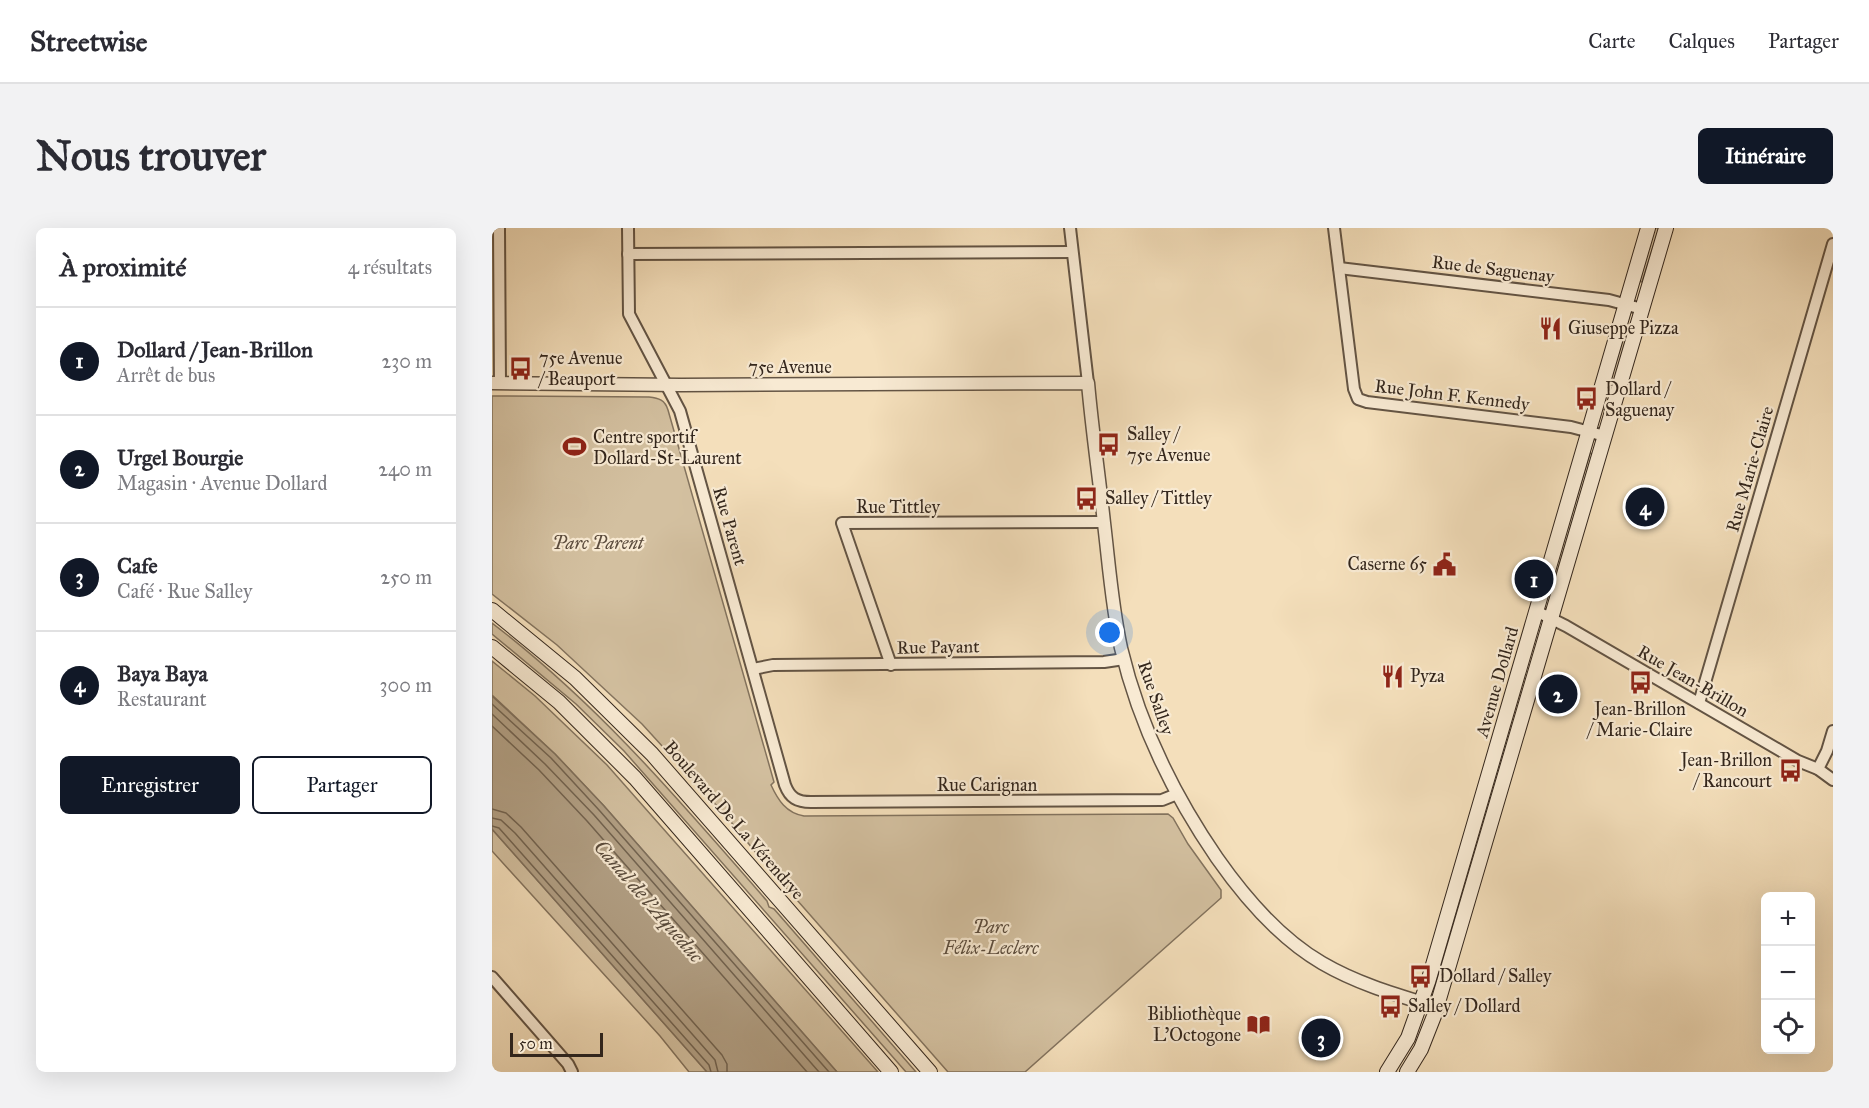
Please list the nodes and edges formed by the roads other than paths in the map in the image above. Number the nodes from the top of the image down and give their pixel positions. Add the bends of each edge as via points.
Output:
1 (499, 228) edge
2 (628, 228) edge
3 (1070, 228) edge
4 (1334, 228) edge
5 (1648, 228) edge
6 (1666, 228) edge
7 (1833, 244) edge
8 (1072, 252) junction
9 (628, 255) junction
10 (1339, 268) junction
11 (1626, 304) junction
12 (1642, 309) junction
13 (496, 383) edge
14 (1088, 383) junction
15 (666, 385) junction
16 (1589, 431) junction
17 (1605, 436) junction
18 (1104, 522) junction
19 (492, 610) edge
20 (1536, 611) junction
21 (1551, 618) junction
22 (492, 647) edge
23 (1124, 659) junction
24 (891, 664) junction
25 (753, 669) junction
26 (1699, 703) junction
27 (1833, 731) edge
28 (1818, 769) junction
29 (1833, 780) edge
30 (1177, 794) junction
31 (796, 800) joint
32 (492, 977) edge
33 (1421, 1002) junction
34 (1436, 1007) junction
35 (572, 1072) edge
36 (891, 1072) edge
37 (930, 1072) edge
38 (1387, 1072) edge
39 (1407, 1072) edge

1 - 13 street
2 - 9 street, Rue Parent
3 - 8 street, Rue Salley
4 - 10 street, Rue John F. Kennedy
5 - 11 main road, Avenue Dollard
6 - 12 main road, Avenue Dollard
7 - 26 street, Rue Marie-Claire
8 - 9 street
8 - 14 street, Rue Salley
9 - 15 street, Rue Parent via 629,314
10 - 11 street, Rue de Saguenay
10 - 16 street, Rue John F. Kennedy via 1358,399
11 - 12 street, Rue de Saguenay
11 - 16 main road, Avenue Dollard
12 - 17 main road, Avenue Dollard
13 - 15 street, 75e Avenue
14 - 15 street, 75e Avenue
14 - 18 street, Rue Salley
15 - 25 street, Rue Parent via 680,411
16 - 17 street, Rue John F. Kennedy
16 - 20 main road, Avenue Dollard
17 - 21 main road, Avenue Dollard
18 - 23 street, Rue Salley
18 - 24 street, Rue Tittley via 842,523
19 - 37 main road, Boulevard De La Vérendrye via 576,678 645,747
20 - 21 street, Rue Jean-Brillon
20 - 33 main road, Avenue Dollard
21 - 26 street, Rue Jean-Brillon
21 - 34 main road, Avenue Dollard
22 - 36 main road via 559,702 629,772
23 - 24 street, Rue Payant
23 - 30 street, Rue Salley via 1147,730
24 - 25 street, Rue Payant via 773,665
25 - 31 street, Rue Parent via 787,788
26 - 28 street, Rue Jean-Brillon
27 - 28 street
28 - 29 street, Rue Jean-Brillon
30 - 31 street, Rue Carignan via 1162,800
30 - 33 street, Rue Salley via 1236,884 1290,940 1344,975
32 - 35 street
33 - 34 street, Rue Salley
33 - 38 main road, Avenue Dollard via 1408,1038
34 - 39 main road, Avenue Dollard via 1421,1048

